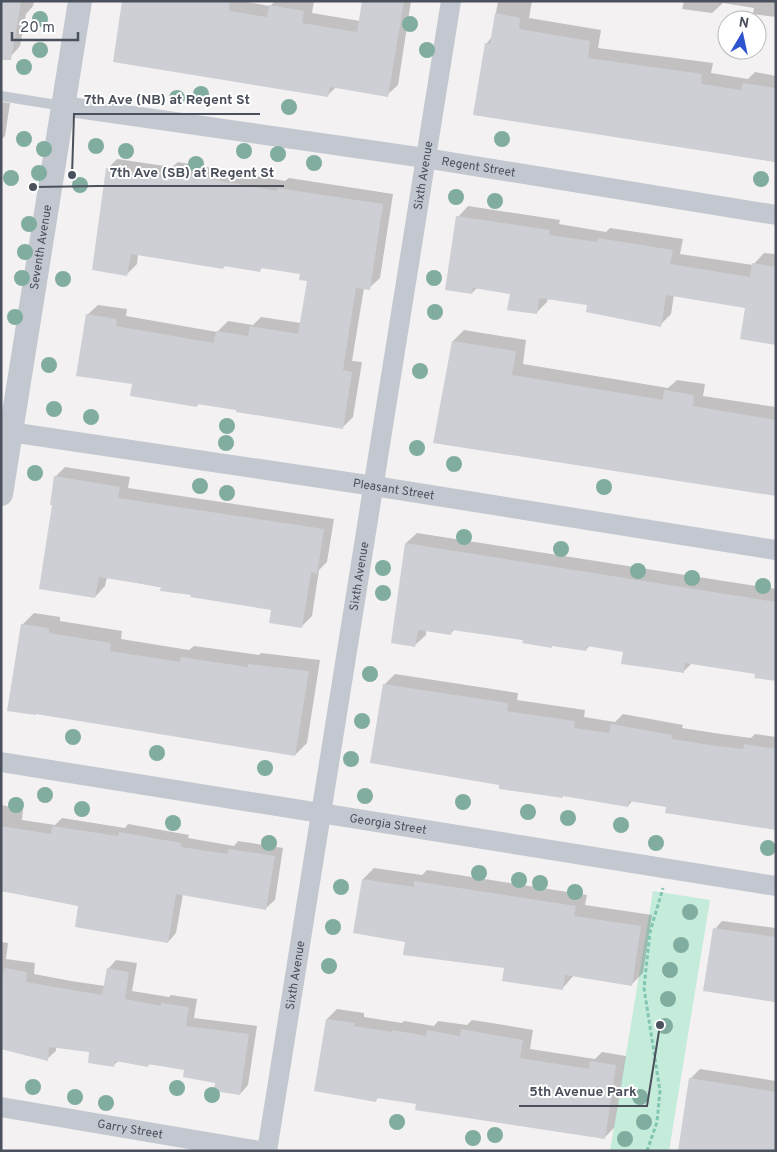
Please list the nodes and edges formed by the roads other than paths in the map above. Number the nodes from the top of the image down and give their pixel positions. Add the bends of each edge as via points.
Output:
1 (80, 1) edge
2 (451, 1) edge
3 (1, 96) edge
4 (62, 106) junction
5 (425, 158) junction
6 (776, 215) edge
7 (6, 431) edge
8 (374, 486) junction
9 (1, 494) edge
10 (776, 550) edge
11 (1, 762) edge
12 (320, 812) junction
13 (776, 886) edge
14 (1, 1107) edge
15 (260, 1151) edge
16 (267, 1151) edge

1 - 4 street, Seventh Avenue
2 - 5 street, Sixth Avenue
3 - 4 lane
4 - 5 street, Regent Street
4 - 7 street, Seventh Avenue
5 - 6 street, Regent Street
5 - 8 street, Sixth Avenue
7 - 8 street, Pleasant Street
7 - 9 street, Seventh Avenue
8 - 10 street, Pleasant Street
8 - 12 street, Sixth Avenue
11 - 12 street, Georgia Street
12 - 13 street, Georgia Street
12 - 16 street, Sixth Avenue
14 - 15 street, Garry Street

